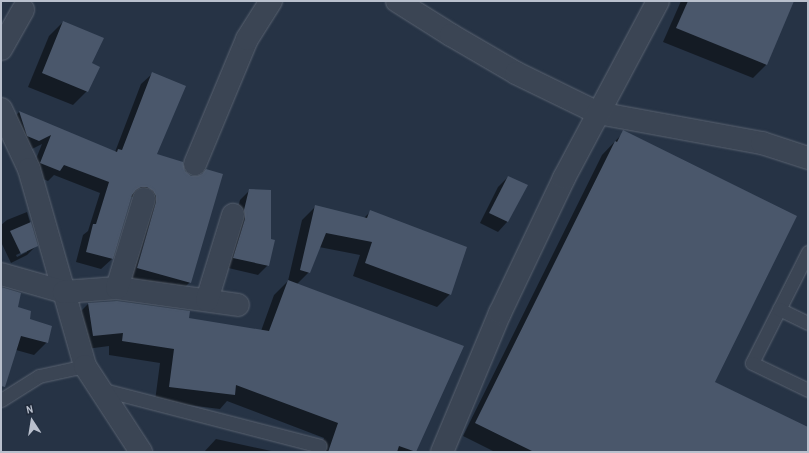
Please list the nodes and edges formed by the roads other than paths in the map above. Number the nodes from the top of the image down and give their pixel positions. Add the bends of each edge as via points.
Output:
1 (271, 1) edge
2 (397, 1) edge
3 (658, 1) edge
4 (23, 10) dead end
5 (1, 49) edge
6 (1, 109) edge
7 (598, 113) junction
8 (808, 158) edge
9 (195, 164) dead end
10 (144, 199) dead end
11 (233, 215) dead end
12 (808, 252) edge
13 (1, 274) edge
14 (117, 288) junction
15 (64, 292) junction
16 (207, 300) junction
17 (238, 305) dead end
18 (779, 309) junction
19 (808, 323) edge
20 (85, 366) junction
21 (100, 389) junction
22 (808, 390) edge
23 (1, 400) edge
24 (320, 446) dead end
25 (141, 452) edge
26 (442, 452) edge

1 - 9 street via 247,39
2 - 7 street via 516,72
3 - 7 street
4 - 5 street
6 - 15 street via 29,169
7 - 8 street via 762,143
7 - 26 street via 500,313
10 - 14 street
11 - 16 street
12 - 18 lane
13 - 15 street
14 - 15 street
14 - 16 street
15 - 20 street
16 - 17 street
18 - 19 lane
18 - 22 lane via 752,363
20 - 21 street
20 - 23 lane via 39,376
21 - 24 lane
21 - 25 street

